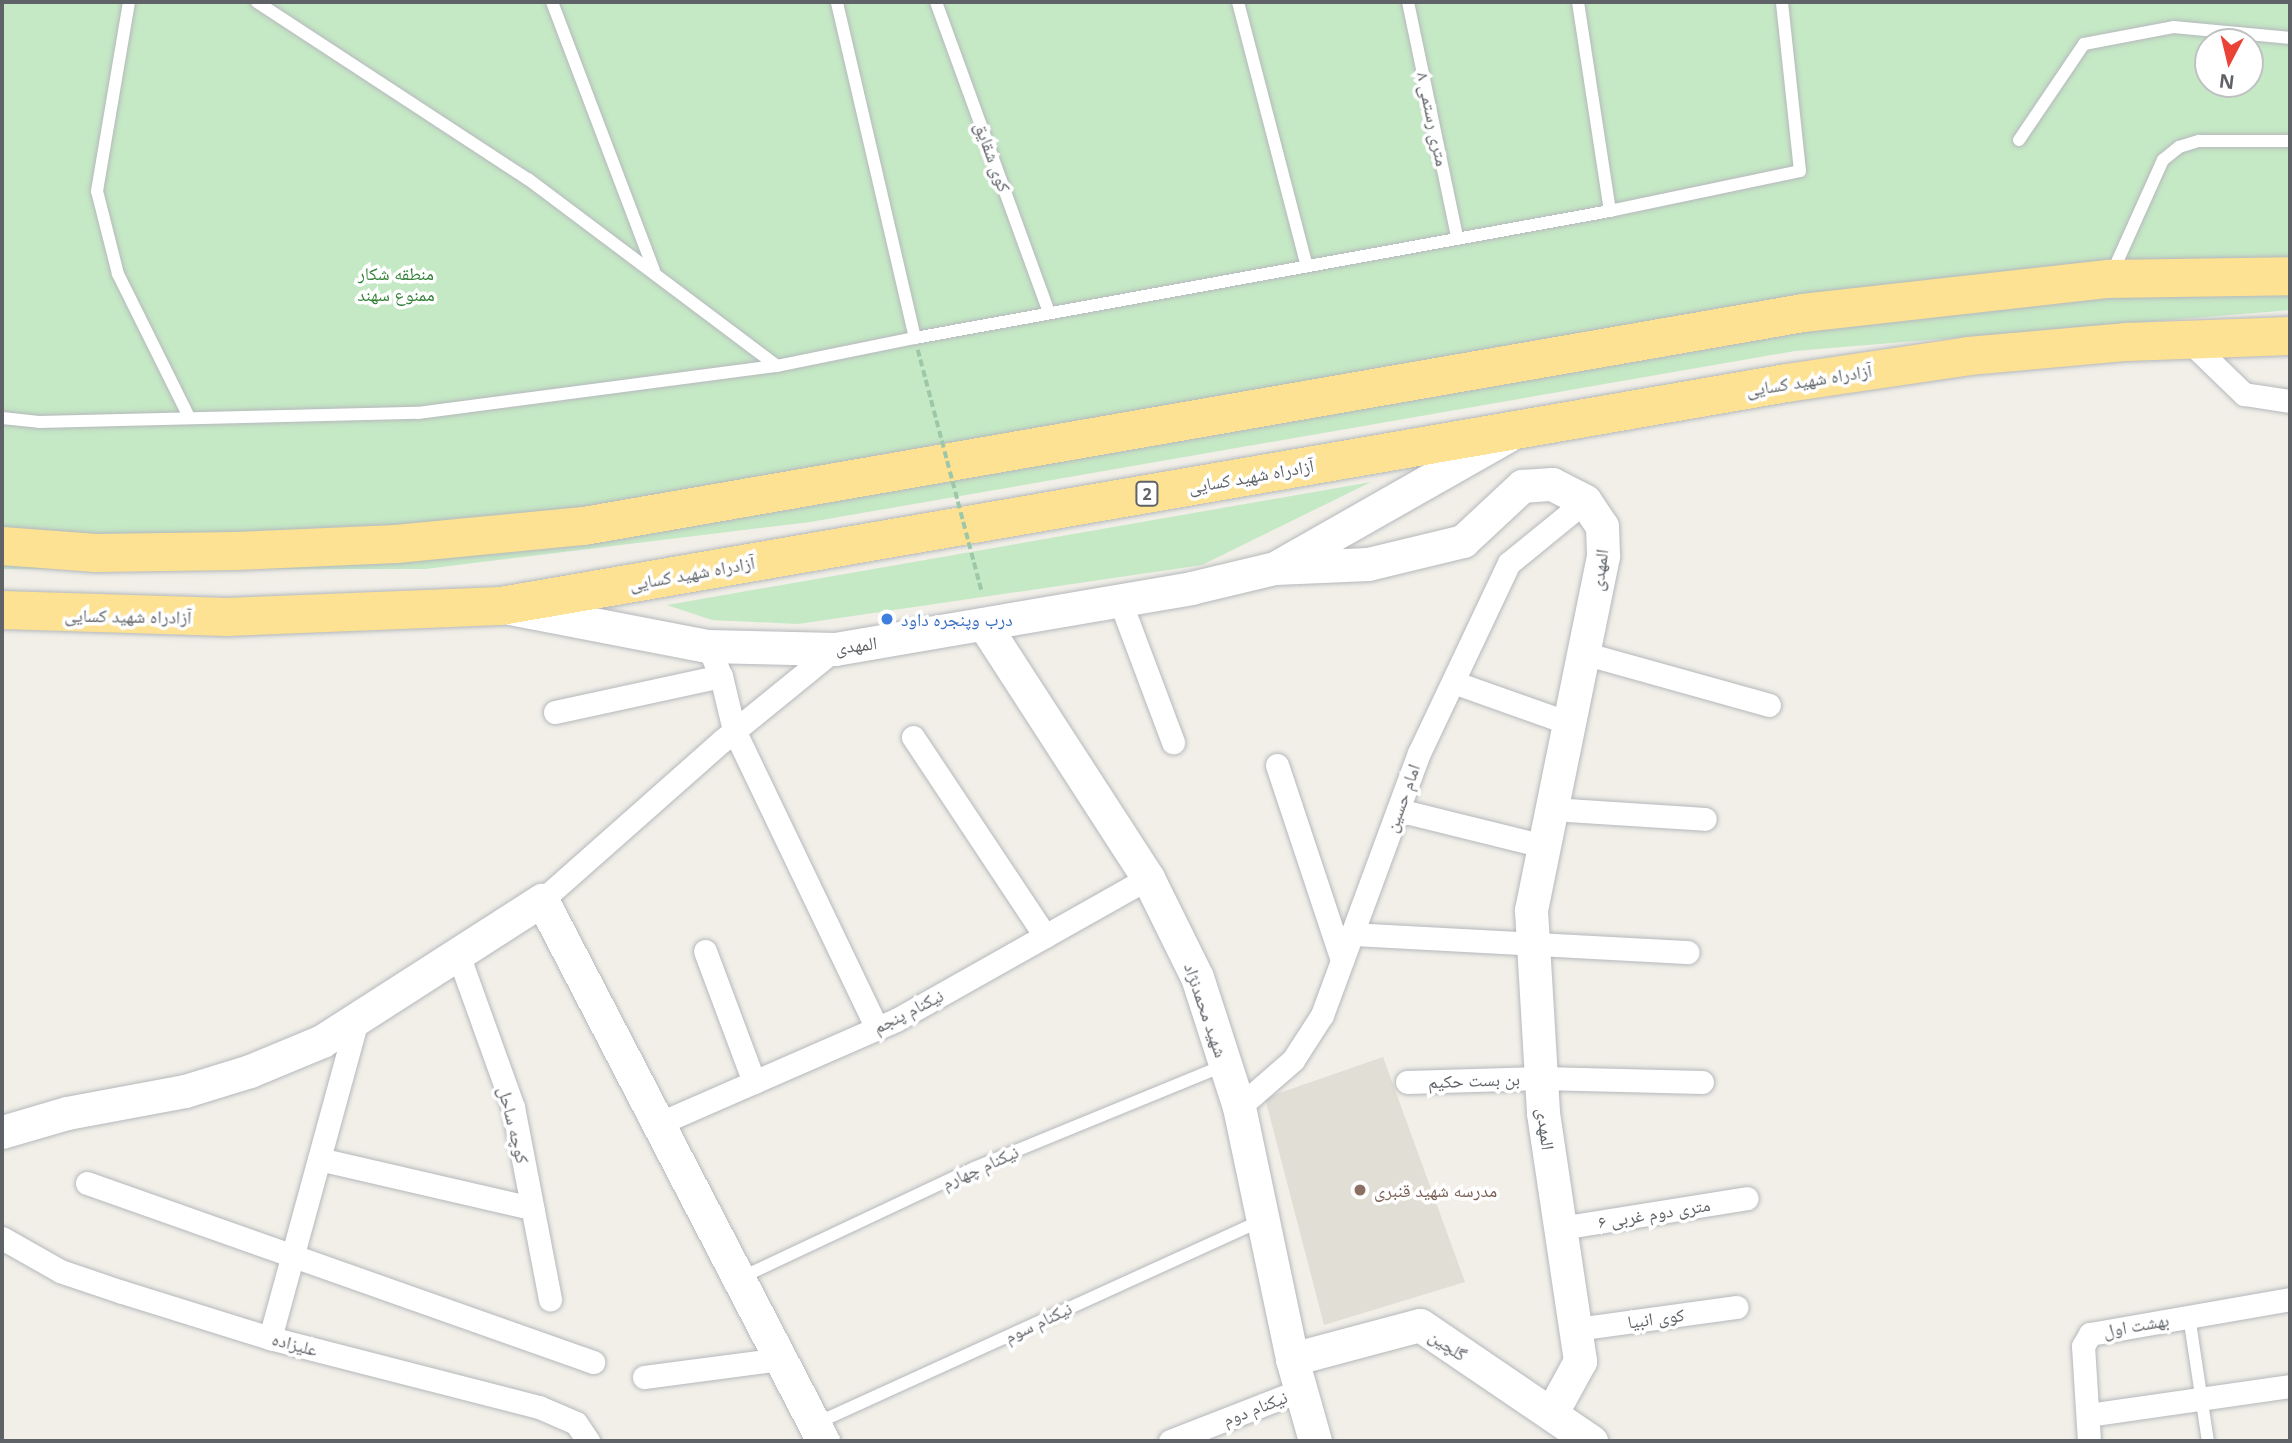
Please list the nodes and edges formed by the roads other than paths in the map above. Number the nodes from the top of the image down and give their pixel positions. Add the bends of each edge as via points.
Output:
1 (129, 2) edge
2 (257, 2) edge
3 (552, 2) edge
4 (837, 2) edge
5 (936, 2) edge
6 (1238, 2) edge
7 (1408, 2) edge
8 (1578, 2) edge
9 (1782, 2) edge
10 (2290, 38) edge
11 (2020, 140) dead end
12 (2290, 141) edge
13 (1610, 211) junction
14 (1457, 237) junction
15 (1307, 266) junction
16 (654, 270) junction
17 (2290, 276) edge
18 (2108, 279) junction
19 (1049, 313) junction
20 (2290, 336) edge
21 (2188, 340) junction
22 (917, 344) junction
23 (777, 366) junction
24 (2290, 401) edge
25 (189, 417) junction
26 (2, 418) edge
27 (1516, 430) junction
28 (1585, 501) junction
29 (2, 546) edge
30 (1275, 568) junction
31 (1120, 601) junction
32 (501, 606) junction
33 (2, 610) edge
34 (985, 626) junction
35 (708, 646) junction
36 (835, 649) junction
37 (1583, 653) junction
38 (721, 676) junction
39 (1452, 682) junction
40 (1769, 705) dead end
41 (555, 712) dead end
42 (1569, 723) junction
43 (734, 730) junction
44 (913, 737) dead end
45 (1173, 742) dead end
46 (1277, 765) dead end
47 (1552, 809) junction
48 (1398, 810) junction
49 (1705, 819) dead end
50 (1544, 846) junction
51 (1148, 878) junction
52 (542, 900) junction
53 (1352, 934) junction
54 (1045, 936) junction
55 (1533, 941) junction
56 (705, 951) dead end
57 (1688, 952) dead end
58 (459, 957) junction
59 (1342, 960) junction
60 (357, 1021) junction
61 (877, 1028) junction
62 (1225, 1065) junction
63 (1541, 1078) junction
64 (754, 1082) junction
65 (1407, 1082) dead end
66 (1702, 1082) dead end
67 (1238, 1107) junction
68 (658, 1124) junction
69 (2, 1132) edge
70 (319, 1159) junction
71 (88, 1183) dead end
72 (1748, 1198) dead end
73 (532, 1208) junction
74 (1262, 1220) junction
75 (1560, 1228) junction
76 (2, 1238) edge
77 (293, 1254) junction
78 (738, 1279) junction
79 (550, 1299) dead end
80 (2290, 1299) edge
81 (1737, 1307) dead end
82 (2189, 1316) junction
83 (1576, 1329) junction
84 (270, 1338) junction
85 (779, 1359) junction
86 (593, 1362) dead end
87 (1296, 1375) junction
88 (644, 1377) dead end
89 (2290, 1385) edge
90 (2202, 1399) junction
91 (1550, 1414) junction
92 (2088, 1415) junction
93 (818, 1433) edge
94 (588, 1441) edge
95 (1170, 1441) edge
96 (1315, 1441) edge
97 (1591, 1441) edge
98 (2089, 1441) edge
99 (2208, 1441) edge

1 - 25 lane via 97,191 118,274
2 - 16 lane via 528,180
3 - 16 lane
4 - 22 lane
5 - 19 lane, کوی شقایق
6 - 15 lane
7 - 14 lane, ۸ متری رستمی
8 - 13 lane
9 - 13 lane via 1800,171
10 - 11 lane via 2174,27 2084,44
12 - 18 lane via 2199,141 2179,147 2163,160
13 - 14 lane
14 - 15 lane
15 - 19 lane
16 - 23 lane
17 - 18 highway
18 - 29 highway via 1803,313 584,526 396,544 236,551 96,553
19 - 22 lane
20 - 21 highway, آزادراه شهید کسایی / 2
21 - 24 street via 2244,394
21 - 27 highway, آزادراه شهید کسایی / 2 via 1969,356
22 - 23 lane
23 - 25 lane via 418,413
25 - 26 lane via 39,422
27 - 30 street
27 - 32 highway, آزادراه شهید کسایی / 2
28 - 30 street, المهدی via 1552,484 1522,486 1463,541 1368,564
28 - 37 street, المهدی via 1602,526 1603,556
28 - 39 street, امام حسین via 1509,563
30 - 31 street, المهدی
31 - 34 street, المهدی
31 - 45 street
32 - 33 highway, آزادراه شهید کسایی / 2 via 227,617
32 - 35 street, المهدی
34 - 36 street, المهدی
34 - 51 street, شهید محمدنژاد
35 - 36 street, المهدی
35 - 38 street
36 - 43 street
37 - 40 street
37 - 42 street, المهدی
38 - 41 street
38 - 43 street
39 - 42 street
39 - 48 street, امام حسین
42 - 47 street, المهدی
43 - 52 street
43 - 61 street
44 - 54 street
46 - 59 street
47 - 49 street
47 - 50 street, المهدی
48 - 50 street
48 - 53 street, امام حسین
50 - 55 street, المهدی via 1531,910
51 - 54 street, نیکنام پنجم
51 - 62 street, شهید محمدنژاد via 1197,977
52 - 58 street
52 - 68 street
53 - 55 street
53 - 59 street, امام حسین
54 - 61 street, نیکنام پنجم
55 - 57 street
55 - 63 street, المهدی
56 - 64 street
58 - 60 street
58 - 73 street, کوچه ساحل via 513,1107
59 - 67 street, امام حسین via 1322,1015 1293,1060
60 - 69 street via 250,1072
60 - 70 street
61 - 64 street, نیکنام پنجم
62 - 67 street, شهید محمدنژاد
62 - 78 lane, نیکنام چهارم via 974,1168
63 - 65 street, بن بست حکیم
63 - 66 street, بن بست حکیم
63 - 75 street, المهدی
64 - 68 street, نیکنام پنجم
67 - 74 street, شهید محمدنژاد
68 - 78 street
70 - 73 street
70 - 77 street
71 - 77 street
72 - 75 street, ۶ متری دوم غربی
73 - 79 street, کوچه ساحل
74 - 87 street, شهید محمدنژاد
74 - 93 lane, نیکنام سوم
75 - 83 street, المهدی
76 - 84 street, علیزاده via 60,1271
77 - 84 street
77 - 86 street
78 - 85 street
80 - 82 street, بهشت اول
81 - 83 street, کوی انبیا
82 - 90 lane
82 - 92 street, بهشت اول via 2090,1334 2083,1346
83 - 91 street, المهدی via 1580,1361
84 - 94 street, علیزاده via 539,1407 576,1423
85 - 88 street
85 - 93 street
87 - 91 street, گلچین via 1420,1325
87 - 95 street, نیکنام دوم
87 - 96 street, شهید محمدنژاد
89 - 90 street
90 - 92 street
90 - 99 lane
91 - 97 street, گلچین
92 - 98 street, بهشت اول

